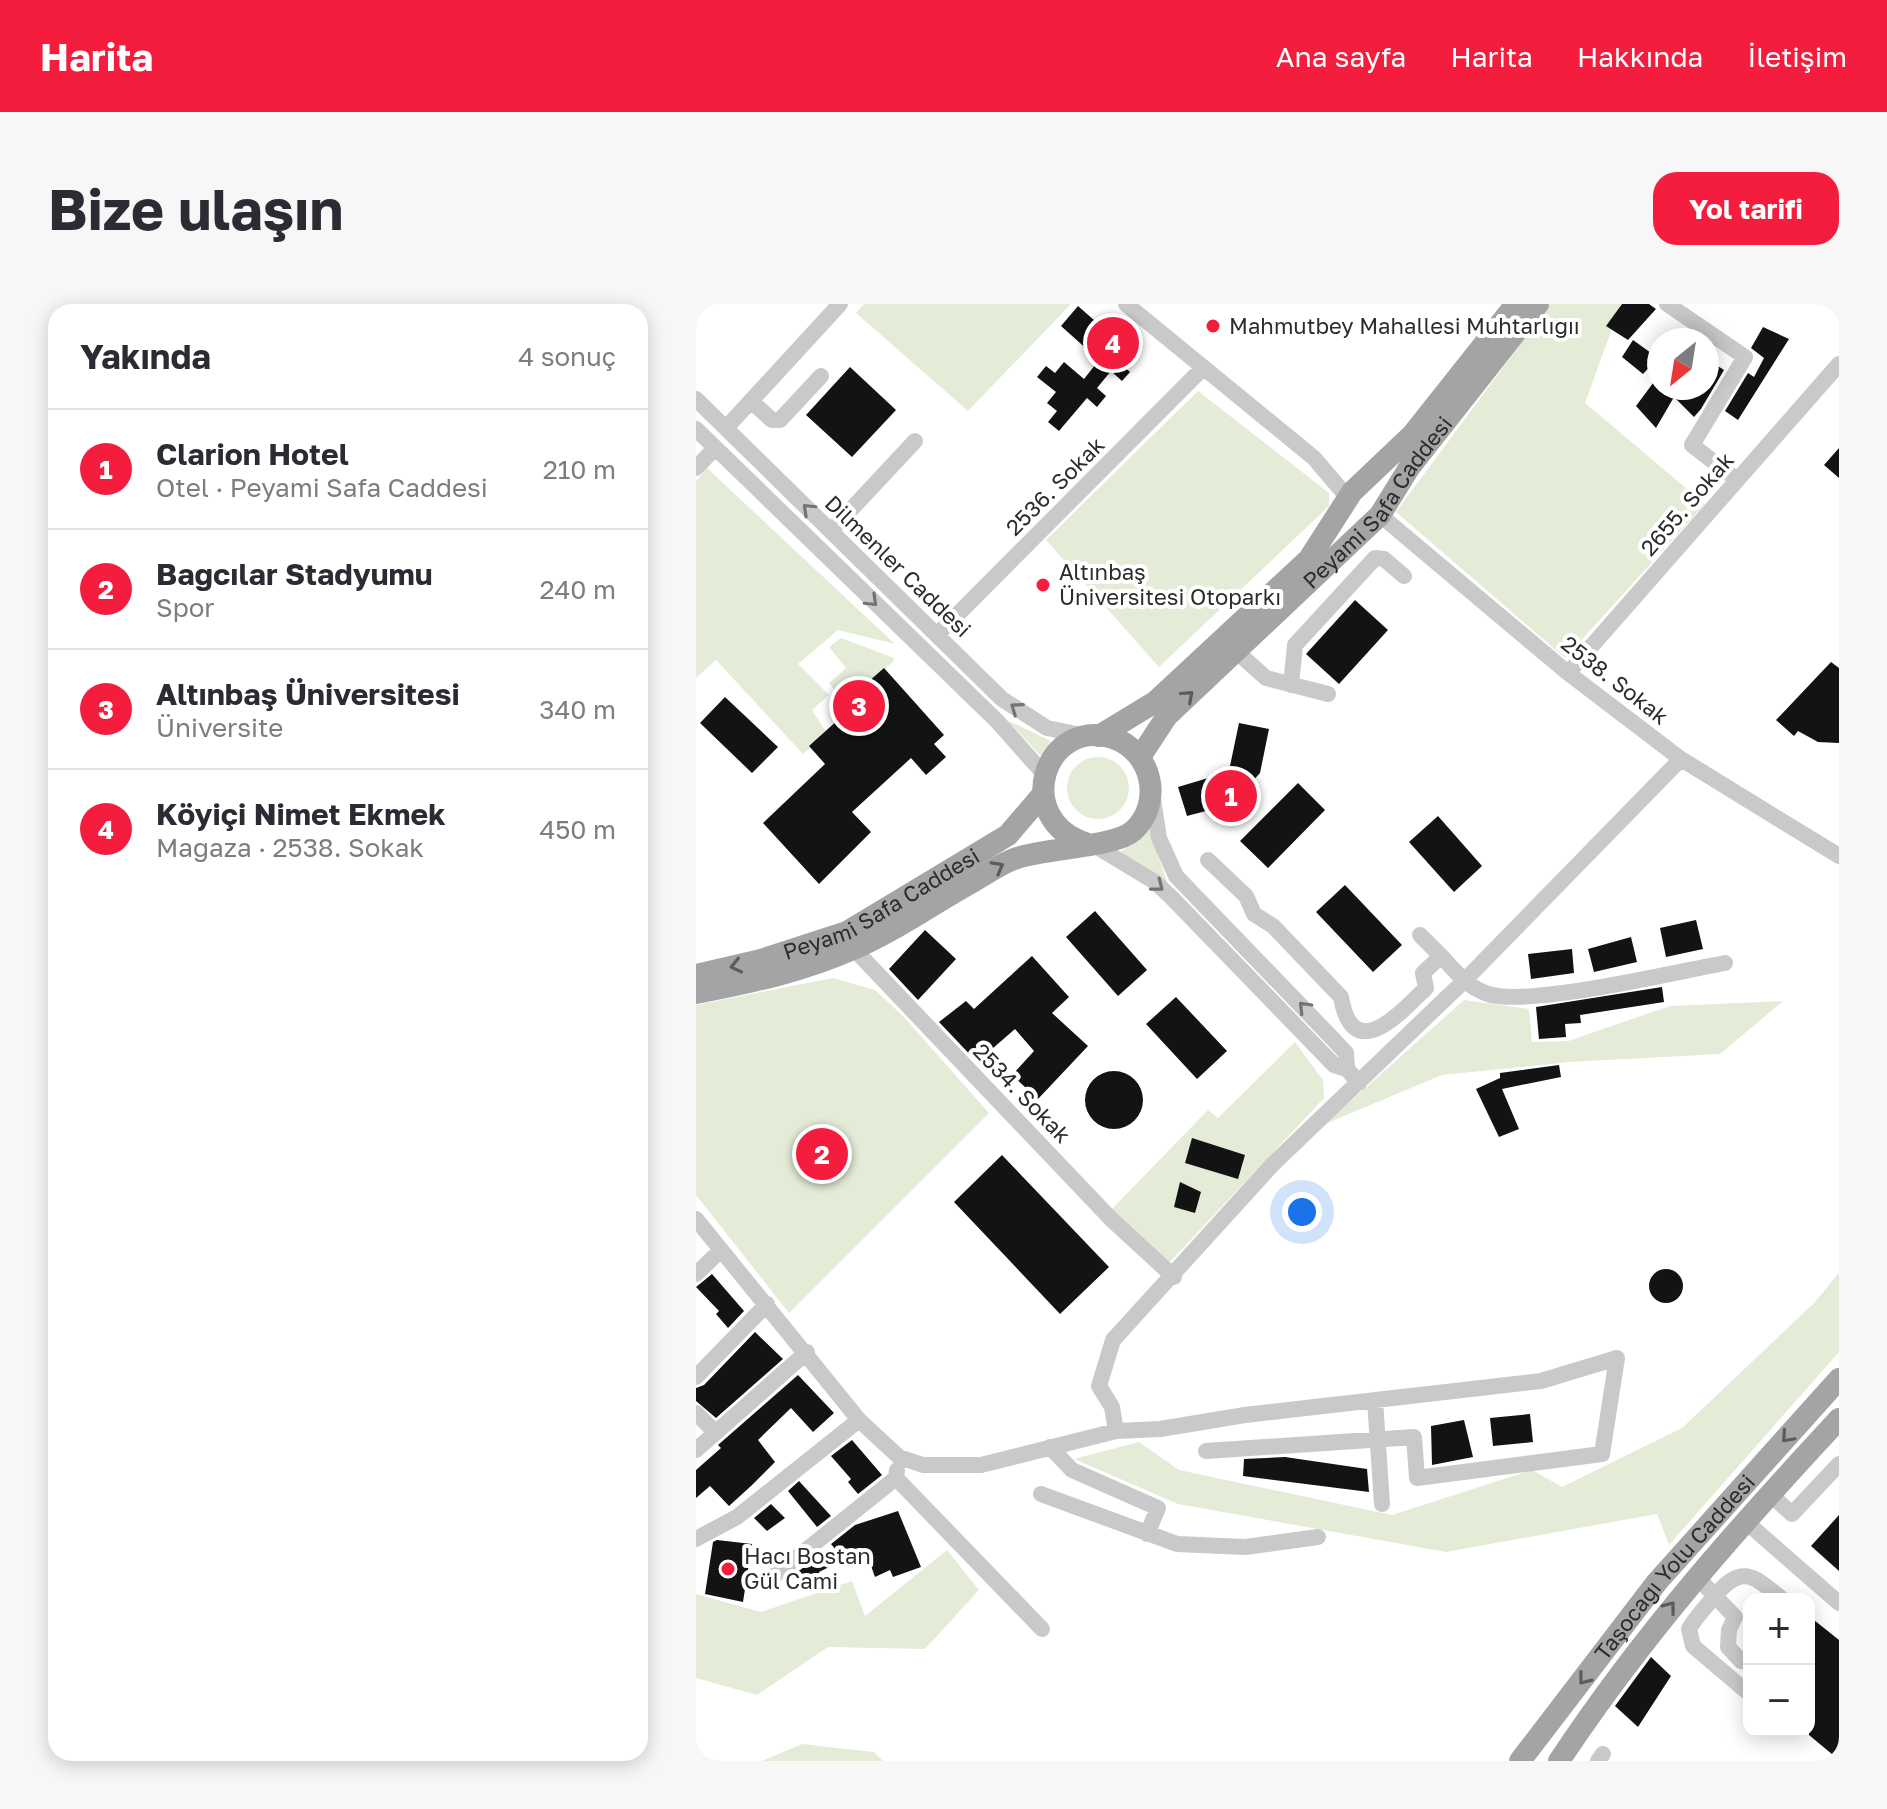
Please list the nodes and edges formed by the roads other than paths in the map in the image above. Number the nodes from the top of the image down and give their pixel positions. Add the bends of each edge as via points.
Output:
1 (840, 304) edge
2 (1126, 304) edge
3 (1516, 304) edge
4 (1538, 304) edge
5 (1667, 304) edge
6 (1839, 364) edge
7 (1203, 368) junction
8 (821, 376) dead end
9 (696, 399) edge
10 (751, 401) junction
11 (726, 428) junction
12 (696, 429) edge
13 (915, 441) dead end
14 (715, 448) junction
15 (696, 468) edge
16 (1737, 480) junction
17 (1351, 495) junction
18 (1380, 512) junction
19 (831, 531) junction
20 (1404, 576) dead end
21 (937, 635) junction
22 (1237, 652) junction
23 (1568, 673) junction
24 (1291, 685) junction
25 (1328, 694) dead end
26 (1093, 736) junction
27 (1140, 757) junction
28 (1681, 759) junction
29 (1044, 784) junction
30 (1151, 787) junction
31 (1089, 843) junction
32 (1839, 856) edge
33 (1208, 860) dead end
34 (1254, 914) junction
35 (1234, 935) junction
36 (1420, 935) dead end
37 (850, 941) junction
38 (1441, 956) junction
39 (1725, 963) dead end
40 (696, 975) edge
41 (1464, 981) junction
42 (696, 993) edge
43 (1347, 1069) junction
44 (1359, 1083) junction
45 (696, 1219) edge
46 (721, 1250) junction
47 (696, 1274) edge
48 (1174, 1277) junction
49 (767, 1304) junction
50 (807, 1352) junction
51 (696, 1377) edge
52 (1839, 1379) edge
53 (1375, 1400) junction
54 (696, 1413) edge
55 (1839, 1419) edge
56 (859, 1420) junction
57 (1116, 1431) junction
58 (715, 1432) junction
59 (1378, 1438) junction
60 (1050, 1447) junction
61 (696, 1450) edge
62 (1206, 1451) dead end
63 (899, 1457) junction
64 (1839, 1464) edge
65 (896, 1478) junction
66 (1041, 1494) dead end
67 (1770, 1494) junction
68 (1139, 1501) junction
69 (1382, 1504) dead end
70 (1718, 1515) junction
71 (1745, 1521) junction
72 (1128, 1527) junction
73 (1147, 1534) junction
74 (1318, 1537) dead end
75 (696, 1539) edge
76 (775, 1575) dead end
77 (1696, 1576) junction
78 (1774, 1593) edge
79 (1715, 1596) junction
80 (1839, 1603) edge
81 (1742, 1614) edge
82 (1042, 1629) dead end
83 (1743, 1661) edge
84 (1743, 1688) edge
85 (1607, 1689) junction
86 (1520, 1761) edge
87 (1545, 1761) edge
88 (1559, 1761) edge

1 - 10 street
2 - 7 street
3 - 17 main road, Peyami Safa Caddesi via 1412,435
4 - 18 main road, Peyami Safa Caddesi
5 - 16 street via 1745,357 1692,445
6 - 16 street, 2655. Sokak
7 - 17 street
7 - 21 street, 2536. Sokak
8 - 10 street via 780,420 772,420
9 - 11 street, Dilmenler Caddesi
10 - 11 street
19 -> 11 street, Dilmenler Caddesi
12 - 14 street, Dilmenler Caddesi
13 - 19 street
14 - 15 street
14 -> 29 street, Dilmenler Caddesi via 997,721
16 - 23 street, 2655. Sokak
17 - 18 main road via 1357,519
17 - 18 main road via 1379,487
17 - 26 main road, Peyami Safa Caddesi via 1309,559 1236,631 1155,702
18 - 22 main road, Peyami Safa Caddesi
18 - 23 street, 2538. Sokak
19 - 21 street, Dilmenler Caddesi
20 - 24 street via 1375,558 1295,645
26 -> 21 street, Dilmenler Caddesi via 1047,728 1018,711
22 - 24 street via 1261,675
27 -> 22 main road, Peyami Safa Caddesi via 1167,716
23 - 28 street, 2538. Sokak
24 - 25 street
26 - 27 main road via 1122,742
26 - 29 main road via 1060,750
27 - 30 main road
28 - 32 street, 2538. Sokak
28 - 41 street
29 - 31 main road via 1053,823
29 - 37 main road, Peyami Safa Caddesi via 1008,835
30 - 31 main road via 1143,819 1132,831 1118,840
30 - 35 street via 1159,838 1176,876
37 -> 31 main road via 1013,859
31 -> 43 street via 1155,882 1334,1065
33 - 34 street via 1246,896
34 - 35 street
34 - 38 street via 1273,926 1341,997 1343,1012 1352,1023 1367,1031 1383,1029 1426,988 1423,973
43 -> 35 street via 1346,1053
36 - 38 street
37 -> 40 main road, Peyami Safa Caddesi
37 - 42 main road via 797,969
37 - 48 street, 2534. Sokak via 1111,1219
38 - 41 street
39 - 41 street via 1532,997 1489,995
41 - 44 street
43 - 44 street
44 - 48 street via 1272,1165
45 - 46 street
46 - 47 street
46 - 49 street
48 - 57 street via 1113,1340 1104,1362 1099,1386 1112,1407
49 - 50 street
49 - 51 street
50 - 56 street
50 - 58 street
52 -> 70 main road, Taşocağı Yolu Caddesi
53 - 57 street
53 - 59 street
53 - 59 street via 1541,1381 1617,1358 1602,1454 1417,1478 1414,1437
54 - 58 street
55 - 67 main road, Taşocağı Yolu Caddesi
56 - 63 street
56 - 75 street via 737,1517
57 - 60 street
58 - 61 street
59 - 62 street
59 - 69 street
60 - 63 street via 981,1465 947,1467
60 - 68 street via 1072,1470
63 - 65 street
64 - 67 street via 1792,1514
65 - 76 street
65 - 82 street
66 - 72 street
67 - 71 main road, Taşocağı Yolu Caddesi
68 - 72 street
68 - 73 street via 1158,1508
70 - 71 main road
70 -> 86 main road, Taşocağı Yolu Caddesi via 1657,1582
71 - 77 main road, Taşocağı Yolu Caddesi
71 - 80 street
72 - 73 street
73 - 74 street via 1177,1544 1245,1547
77 - 79 street
85 -> 77 main road, Taşocağı Yolu Caddesi
78 - 79 street via 1746,1575 1726,1582
79 - 81 street
79 - 84 street via 1691,1624 1690,1641
81 - 83 street via 1729,1630 1728,1647
85 - 87 main road
85 - 88 main road, Taşocağı Yolu Caddesi

